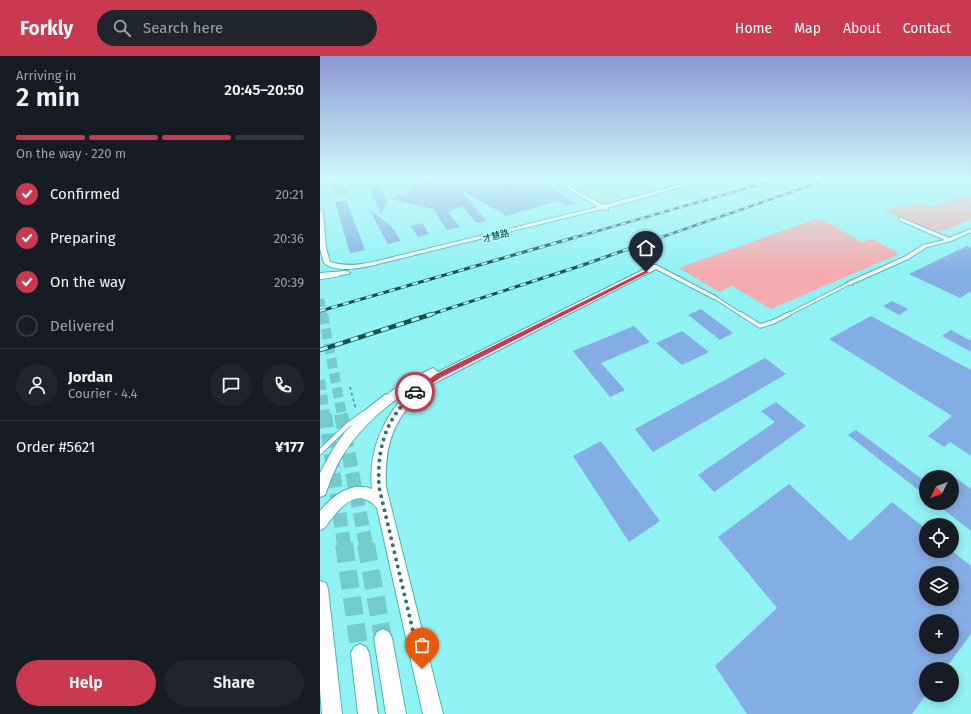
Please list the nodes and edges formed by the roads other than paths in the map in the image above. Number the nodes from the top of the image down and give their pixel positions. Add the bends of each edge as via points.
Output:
1 (600, 210) edge
2 (600, 210) edge
3 (320, 212) edge
4 (900, 219) dead end
5 (971, 230) edge
6 (949, 240) junction
7 (323, 261) edge
8 (656, 267) junction
9 (345, 273) junction
10 (320, 275) edge
11 (320, 278) edge
12 (848, 284) joint
13 (714, 297) joint
14 (410, 384) junction
15 (320, 452) edge
16 (320, 492) edge
17 (383, 504) junction
18 (320, 523) edge
19 (320, 589) edge
20 (383, 638) tunnel mouth
21 (360, 653) tunnel mouth
22 (332, 714) edge
23 (368, 714) edge
24 (396, 714) edge
25 (433, 714) edge

1 - 7 street, 才慧路 via 360,267 336,268
2 - 9 street, 才慧路
3 - 7 street
4 - 6 street
5 - 6 street
6 - 12 street via 925,246 906,258
8 - 13 street
8 - 14 main road via 641,269
8 - 17 main road via 438,376 419,388 401,406 385,434 378,466
9 - 10 street, 才慧路
9 - 11 lane
12 - 13 lane via 760,326
14 - 15 lane via 371,406
14 - 16 main road via 366,418 349,436 338,452
17 - 18 main road via 370,493 360,492 334,504
17 - 25 main road
19 - 22 main road
20 - 24 main road
21 - 23 main road

